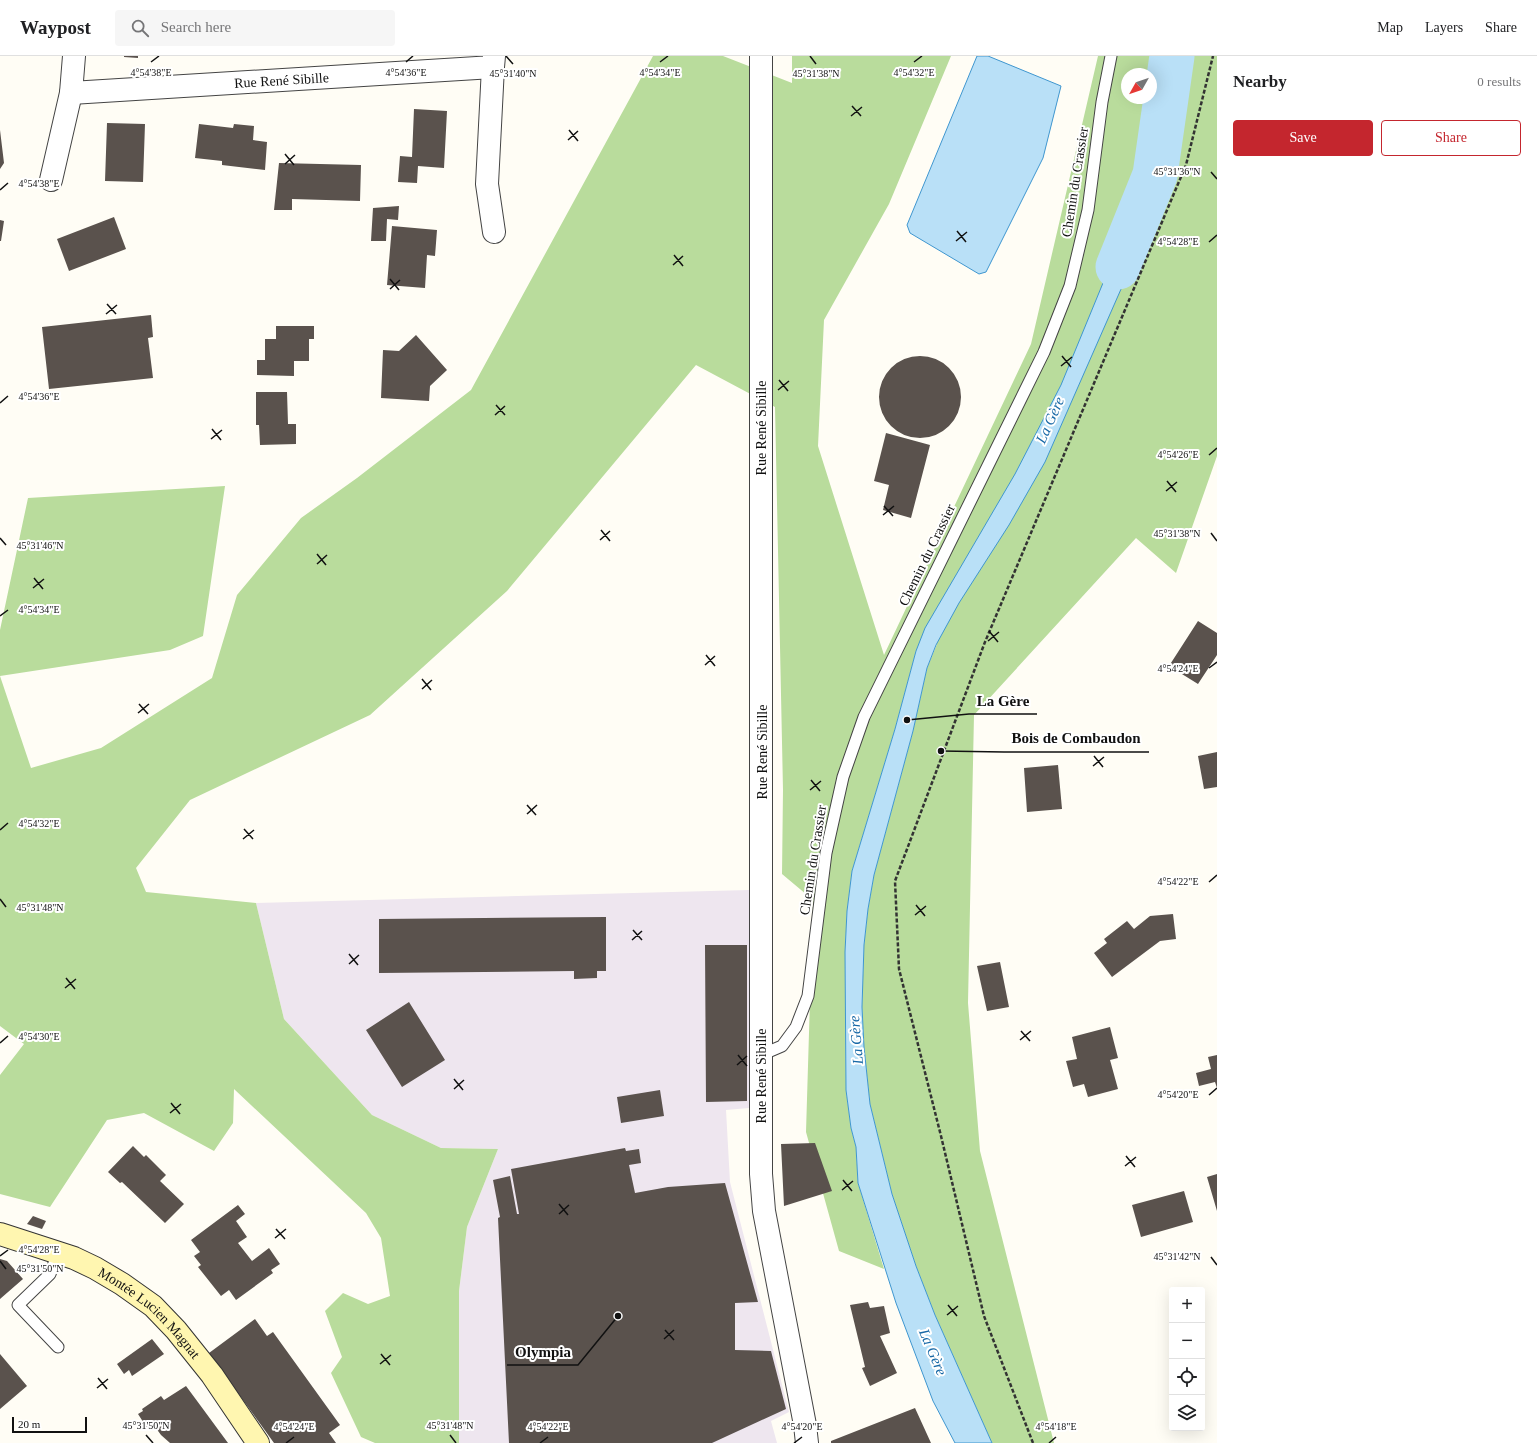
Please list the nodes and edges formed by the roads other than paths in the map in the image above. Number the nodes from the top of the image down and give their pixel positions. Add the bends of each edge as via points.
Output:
1 (74, 56) edge
2 (761, 56) edge
3 (1111, 56) edge
4 (494, 62) edge
5 (71, 93) junction
6 (51, 180) dead end
7 (494, 232) dead end
8 (761, 1055) junction
9 (0, 1234) edge
10 (58, 1253) junction
11 (58, 1347) dead end
12 (258, 1443) edge
13 (807, 1443) edge

1 - 5 street
2 - 8 street, Rue René Sibille
3 - 8 lane, Chemin du Crassier via 1102,102 1088,210 1070,286 1044,352 864,717 843,777 826,854 808,996 796,1027 782,1046
4 - 5 street, Rue René Sibille
4 - 7 street, Rue René Sibille via 487,184
5 - 6 street
8 - 13 street, Rue René Sibille via 761,1174 764,1210
9 - 10 main road, Montée Lucien Magnat
10 - 11 lane via 50,1274 18,1305
10 - 12 main road, Montée Lucien Magnat via 95,1268 153,1306 212,1375

